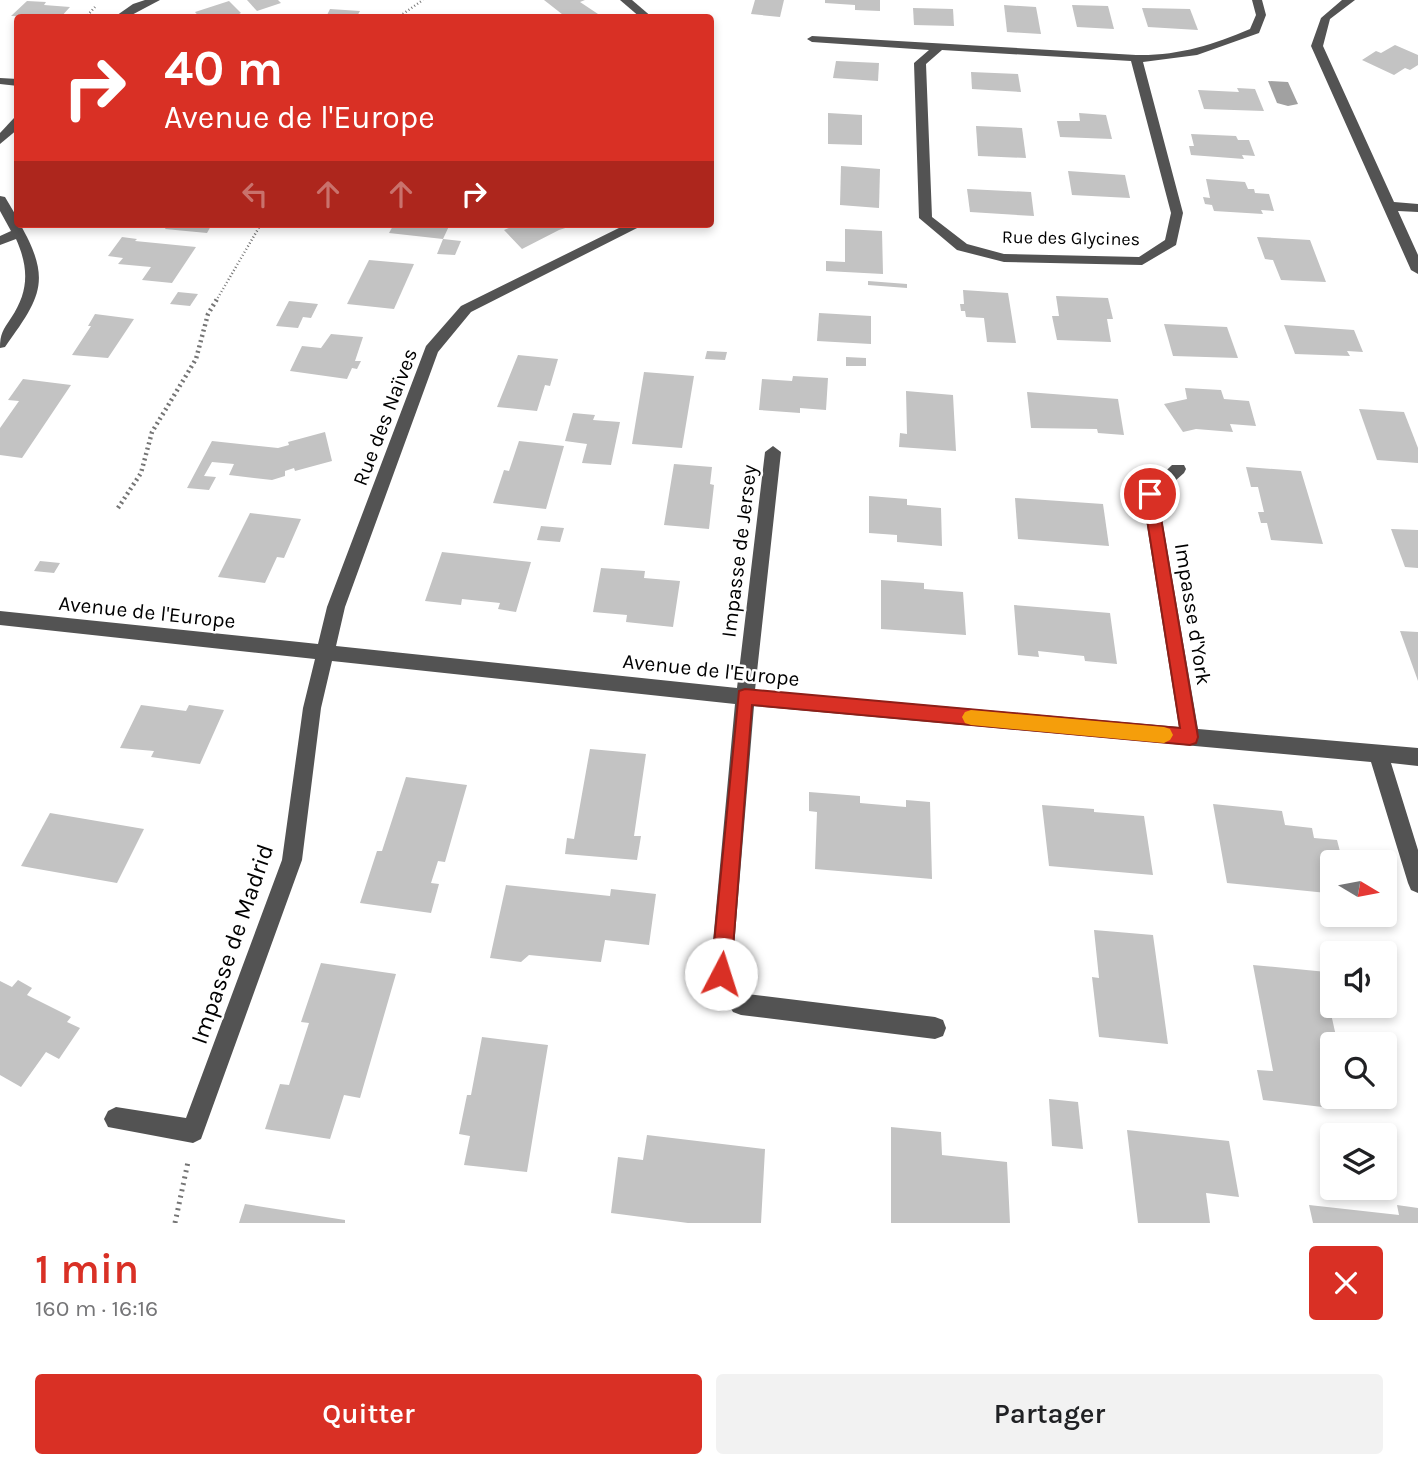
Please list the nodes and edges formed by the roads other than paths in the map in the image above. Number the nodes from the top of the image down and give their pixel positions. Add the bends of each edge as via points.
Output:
1 (155, 0) edge
2 (625, 0) edge
3 (1257, 0) edge
4 (1350, 0) edge
5 (124, 14) edge
6 (643, 14) edge
7 (812, 39) dead end
8 (939, 47) junction
9 (1136, 58) junction
10 (14, 125) edge
11 (0, 140) edge
12 (0, 200) edge
13 (1388, 206) junction
14 (1418, 208) edge
15 (14, 224) edge
16 (16, 228) edge
17 (630, 228) edge
18 (19, 233) junction
19 (0, 241) edge
20 (1418, 270) edge
21 (0, 343) edge
22 (773, 452) dead end
23 (1178, 469) dead end
24 (0, 618) edge
25 (327, 653) junction
26 (745, 697) junction
27 (1190, 737) junction
28 (1378, 754) junction
29 (1418, 757) edge
30 (1418, 883) edge
31 (935, 1028) dead end
32 (116, 1119) dead end

1 - 5 street
2 - 6 street
3 - 9 street via 1261,15 1255,31 1222,47 1157,60
4 - 13 street via 1333,9 1320,27 1317,46
7 - 8 street
8 - 9 street
8 - 9 street, Rue des Glycines via 920,63 926,218 962,247 1004,258 1142,261 1171,242 1177,213
10 - 11 street
12 - 15 street
13 - 14 street
13 - 20 street
16 - 18 street
17 - 25 street, Rue des Naïves via 466,309 431,350 336,607
18 - 19 street
18 - 21 street via 36,278 21,317
22 - 26 street, Impasse de Jersey
23 - 27 street, Impasse d'York via 1150,494
24 - 25 street, Avenue de l'Europe
25 - 26 street, Avenue de l'Europe
25 - 32 street, Impasse de Madrid via 312,708 292,860 193,1131
26 - 27 street, Avenue de l'Europe
26 - 31 street, Impasse de Jersey via 721,974 741,1004
27 - 28 street, Avenue de l'Europe
28 - 29 street, Avenue de l'Europe
28 - 30 street

